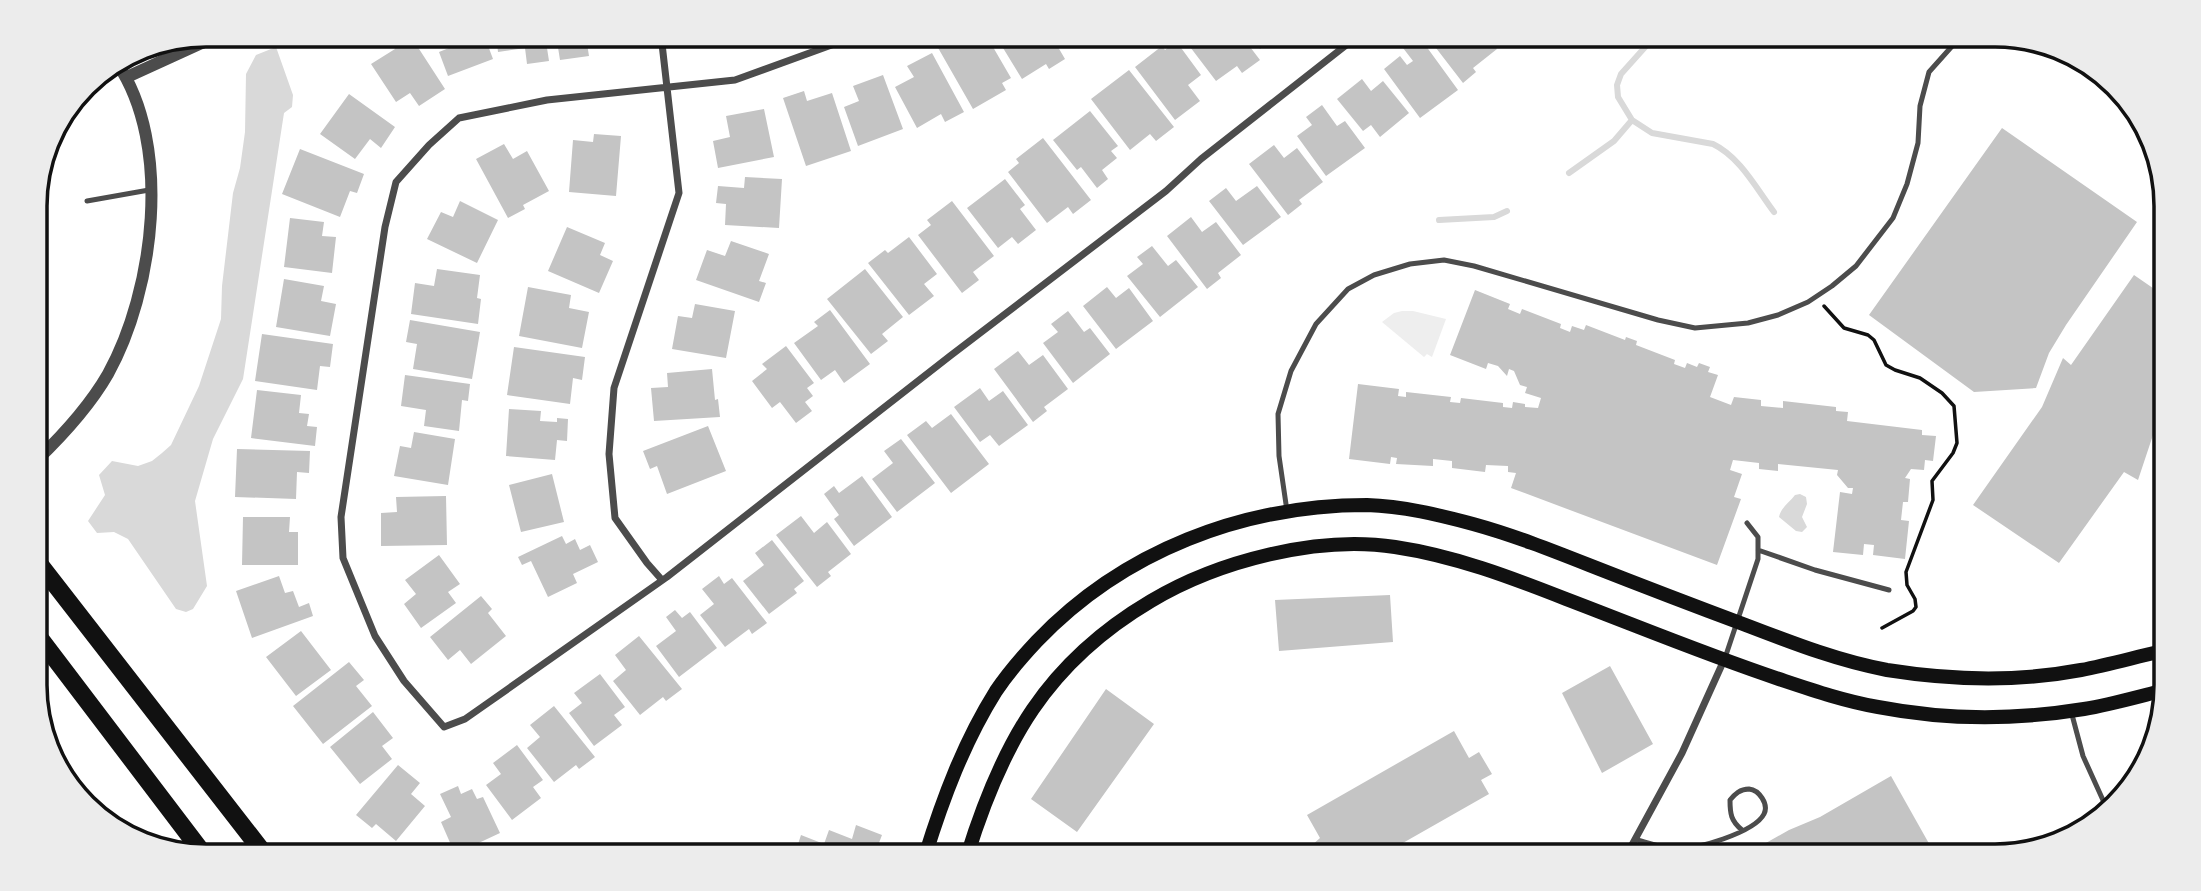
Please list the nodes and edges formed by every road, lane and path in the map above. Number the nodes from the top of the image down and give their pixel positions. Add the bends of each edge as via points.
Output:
1 (662, 47) edge
2 (826, 47) edge
3 (1344, 47) edge
4 (1951, 47) edge
5 (189, 49) edge
6 (123, 72) edge
7 (127, 77) junction
8 (667, 87) junction
9 (152, 190) junction
10 (87, 201) dead end
11 (1816, 296) junction
12 (47, 450) edge
13 (1287, 512) junction
14 (1747, 523) dead end
15 (1758, 550) junction
16 (47, 574) edge
17 (662, 580) junction
18 (1889, 590) dead end
19 (1735, 621) junction
20 (1882, 628) dead end
21 (47, 648) edge
22 (2154, 653) edge
23 (1724, 660) junction
24 (2153, 693) edge
25 (2071, 710) junction
26 (2103, 800) edge
27 (1742, 830) junction
28 (1637, 840) junction
29 (195, 843) edge
30 (1635, 843) edge
31 (1650, 843) edge
32 (1711, 843) edge
33 (257, 844) edge
34 (929, 844) edge
35 (971, 844) edge

1 - 8 street
2 - 8 street via 735,80
3 - 17 street via 1166,191
4 - 11 lane via 1929,72 1920,106 1918,143 1893,218 1856,266
5 - 7 street
6 - 7 street
7 - 9 street via 144,127
8 - 17 street via 679,193 614,388 609,454 615,518
8 - 17 street via 547,100 459,118 397,182 385,227 341,517 343,558 375,636 404,681 444,727 475,712
9 - 10 lane
9 - 12 street via 147,259 133,317 108,373 88,404
11 - 13 lane via 1778,315 1748,323 1695,328 1444,260 1374,275 1348,289 1316,324 1291,371 1278,414
11 - 20 path via 1836,323 1868,335 1886,365 1920,378 1954,406 1957,443 1932,481 1933,500 1906,572 1916,607
13 - 19 main road via 1370,505 1422,511 1531,543
13 - 34 main road via 1224,525 1154,554 1102,585 1056,622 996,691 961,755
14 - 15 lane via 1758,537
15 - 18 lane
15 - 19 lane
16 - 33 main road
19 - 22 main road via 1846,660 1962,678 2078,671
19 - 23 lane
21 - 29 main road
23 - 25 main road via 1880,708 1961,717
23 - 28 street
23 - 35 main road via 1503,574 1442,556 1392,546 1346,544 1267,554 1171,589 1124,617 1082,651 1047,688 1010,744 984,800
24 - 25 main road
25 - 26 lane via 2083,756
27 - 27 lane via 1765,813 1759,793 1749,789 1730,800 1733,823
27 - 32 lane
28 - 30 street
28 - 31 lane

